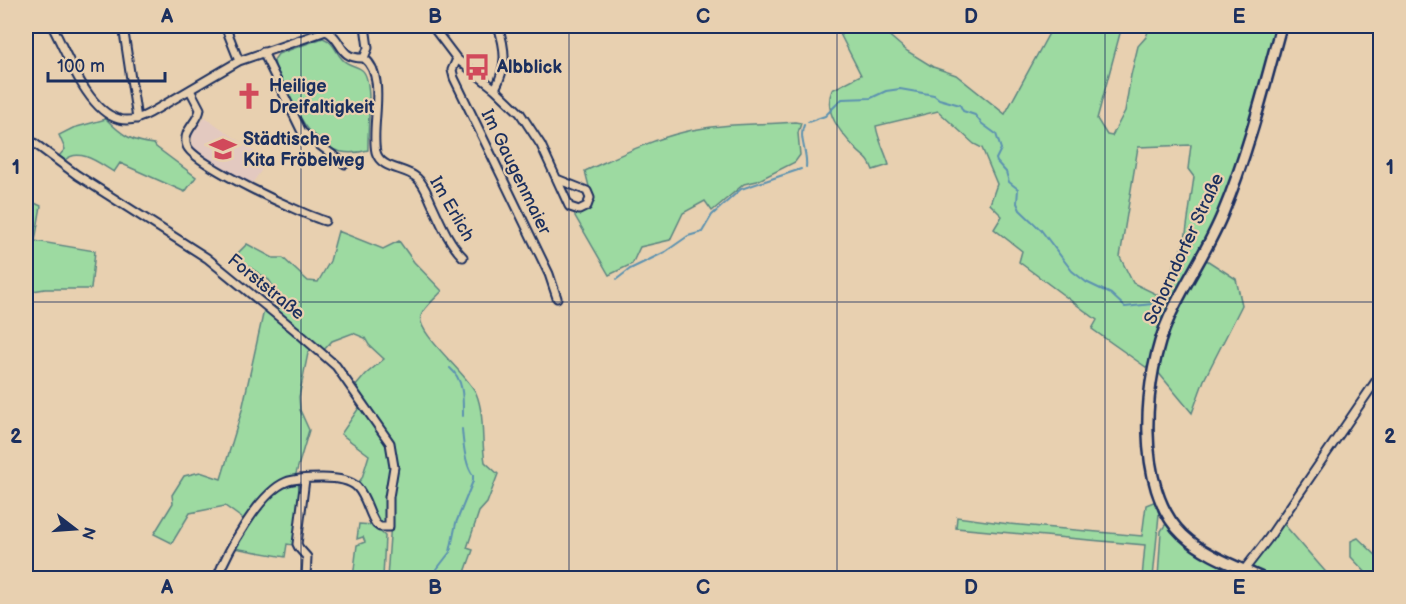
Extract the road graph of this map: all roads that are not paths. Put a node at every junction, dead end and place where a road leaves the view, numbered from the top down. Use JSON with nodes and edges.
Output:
{"nodes":[{"id":1,"x":52,"y":26,"type":"edge"},
{"id":2,"x":123,"y":26,"type":"edge"},
{"id":3,"x":225,"y":26,"type":"edge"},
{"id":4,"x":365,"y":26,"type":"edge"},
{"id":5,"x":432,"y":26,"type":"edge"},
{"id":6,"x":498,"y":26,"type":"edge"},
{"id":7,"x":1281,"y":26,"type":"edge"},
{"id":8,"x":326,"y":28,"type":"edge"},
{"id":9,"x":263,"y":52,"type":"junction"},
{"id":10,"x":364,"y":58,"type":"junction"},
{"id":11,"x":457,"y":59,"type":"junction"},
{"id":12,"x":240,"y":61,"type":"junction"},
{"id":13,"x":495,"y":89,"type":"junction"},
{"id":14,"x":190,"y":90,"type":"junction"},
{"id":15,"x":137,"y":118,"type":"junction"},
{"id":16,"x":26,"y":137,"type":"edge"},
{"id":17,"x":345,"y":164,"type":"dead end"},
{"id":18,"x":557,"y":179,"type":"junction"},
{"id":19,"x":325,"y":221,"type":"dead end"},
{"id":20,"x":463,"y":257,"type":"dead end"},
{"id":21,"x":557,"y":298,"type":"dead end"},
{"id":22,"x":1380,"y":375,"type":"edge"},
{"id":23,"x":305,"y":479,"type":"junction"},
{"id":24,"x":1244,"y":570,"type":"junction"},
{"id":25,"x":217,"y":579,"type":"edge"},
{"id":26,"x":306,"y":579,"type":"edge"},
{"id":27,"x":1262,"y":579,"type":"edge"}],
"edges":[{"from":1,"to":15,"type":"street"},
{"from":2,"to":15,"type":"street"},
{"from":3,"to":12,"type":"street"},
{"from":4,"to":10,"type":"street"},
{"from":5,"to":11,"type":"street"},
{"from":6,"to":13,"type":"street"},
{"from":7,"to":24,"type":"main road","name":"Schorndorfer Straße"},
{"from":8,"to":9,"type":"street"},
{"from":8,"to":10,"type":"street"},
{"from":9,"to":12,"type":"street"},
{"from":9,"to":17,"type":"street"},
{"from":10,"to":20,"type":"street","name":"Im Erlich"},
{"from":11,"to":13,"type":"street"},
{"from":11,"to":21,"type":"street","name":"Im Gaugenmaier"},
{"from":12,"to":14,"type":"street"},
{"from":13,"to":18,"type":"street"},
{"from":14,"to":15,"type":"street"},
{"from":14,"to":19,"type":"street"},
{"from":16,"to":23,"type":"street","name":"Forststraße"},
{"from":18,"to":18,"type":"street"},
{"from":22,"to":24,"type":"street"},
{"from":23,"to":25,"type":"street"},
{"from":23,"to":26,"type":"street"},
{"from":24,"to":27,"type":"main road","name":"Schorndorfer Straße"}]}
